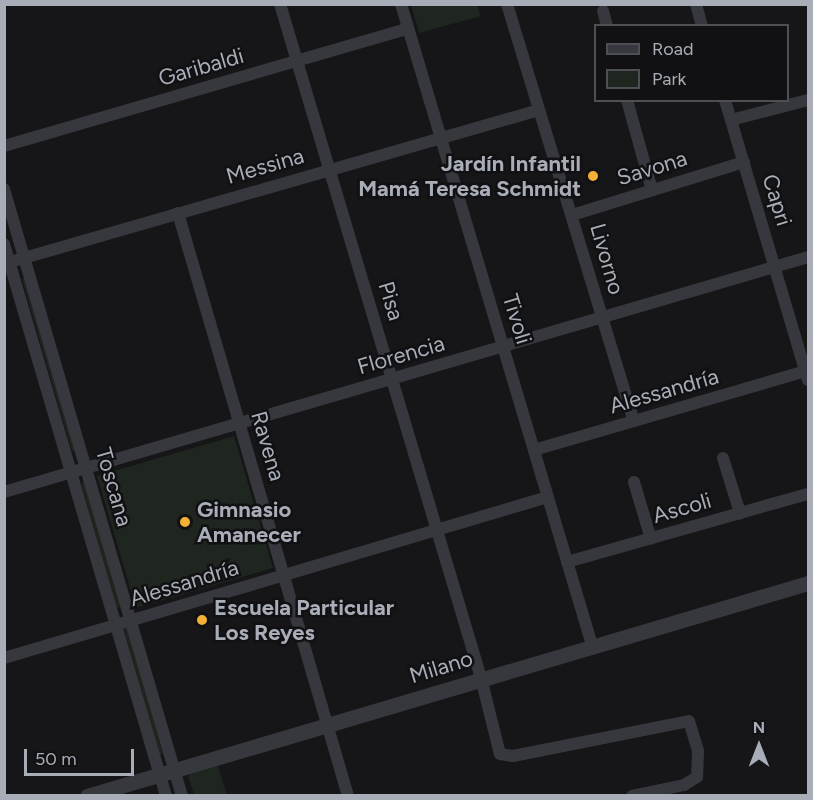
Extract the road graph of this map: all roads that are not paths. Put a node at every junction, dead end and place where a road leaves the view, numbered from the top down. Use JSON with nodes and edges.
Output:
{"nodes":[{"id":1,"x":280,"y":4,"type":"edge"},
{"id":2,"x":401,"y":4,"type":"edge"},
{"id":3,"x":507,"y":4,"type":"edge"},
{"id":4,"x":696,"y":4,"type":"edge"},
{"id":5,"x":603,"y":11,"type":"dead end"},
{"id":6,"x":606,"y":24,"type":"edge"},
{"id":7,"x":701,"y":24,"type":"edge"},
{"id":8,"x":408,"y":29,"type":"junction"},
{"id":9,"x":297,"y":61,"type":"junction"},
{"id":10,"x":808,"y":100,"type":"edge"},
{"id":11,"x":628,"y":102,"type":"edge"},
{"id":12,"x":726,"y":102,"type":"edge"},
{"id":13,"x":538,"y":110,"type":"junction"},
{"id":14,"x":731,"y":120,"type":"junction"},
{"id":15,"x":440,"y":136,"type":"junction"},
{"id":16,"x":4,"y":146,"type":"edge"},
{"id":17,"x":744,"y":162,"type":"junction"},
{"id":18,"x":329,"y":169,"type":"junction"},
{"id":19,"x":4,"y":189,"type":"edge"},
{"id":20,"x":652,"y":190,"type":"junction"},
{"id":21,"x":178,"y":213,"type":"junction"},
{"id":22,"x":572,"y":215,"type":"junction"},
{"id":23,"x":4,"y":244,"type":"edge"},
{"id":24,"x":808,"y":257,"type":"edge"},
{"id":25,"x":25,"y":258,"type":"junction"},
{"id":26,"x":7,"y":263,"type":"edge"},
{"id":27,"x":776,"y":266,"type":"junction"},
{"id":28,"x":602,"y":317,"type":"junction"},
{"id":29,"x":503,"y":346,"type":"junction"},
{"id":30,"x":807,"y":376,"type":"edge"},
{"id":31,"x":392,"y":379,"type":"junction"},
{"id":32,"x":634,"y":421,"type":"junction"},
{"id":33,"x":240,"y":423,"type":"junction"},
{"id":34,"x":534,"y":450,"type":"junction"},
{"id":35,"x":723,"y":458,"type":"dead end"},
{"id":36,"x":86,"y":468,"type":"junction"},
{"id":37,"x":72,"y":473,"type":"junction"},
{"id":38,"x":634,"y":482,"type":"dead end"},
{"id":39,"x":4,"y":492,"type":"edge"},
{"id":40,"x":808,"y":494,"type":"edge"},
{"id":41,"x":548,"y":497,"type":"junction"},
{"id":42,"x":740,"y":513,"type":"junction"},
{"id":43,"x":437,"y":530,"type":"junction"},
{"id":44,"x":651,"y":539,"type":"junction"},
{"id":45,"x":567,"y":562,"type":"junction"},
{"id":46,"x":284,"y":575,"type":"junction"},
{"id":47,"x":808,"y":584,"type":"edge"},
{"id":48,"x":131,"y":620,"type":"junction"},
{"id":49,"x":116,"y":625,"type":"junction"},
{"id":50,"x":592,"y":645,"type":"junction"},
{"id":51,"x":4,"y":658,"type":"edge"},
{"id":52,"x":481,"y":678,"type":"junction"},
{"id":53,"x":327,"y":726,"type":"junction"},
{"id":54,"x":168,"y":773,"type":"junction"},
{"id":55,"x":87,"y":795,"type":"edge"},
{"id":56,"x":166,"y":795,"type":"edge"},
{"id":57,"x":182,"y":795,"type":"edge"},
{"id":58,"x":348,"y":795,"type":"edge"},
{"id":59,"x":632,"y":795,"type":"edge"}],
"edges":[{"from":1,"to":9,"type":"street","name":"Pisa"},
{"from":2,"to":8,"type":"street","name":"Tivoli"},
{"from":3,"to":13,"type":"street","name":"Livorno"},
{"from":4,"to":7,"type":"street"},
{"from":5,"to":6,"type":"street"},
{"from":8,"to":9,"type":"street","name":"Garibaldi"},
{"from":8,"to":15,"type":"street","name":"Tivoli"},
{"from":9,"to":16,"type":"street","name":"Garibaldi"},
{"from":9,"to":18,"type":"street","name":"Pisa"},
{"from":10,"to":14,"type":"street"},
{"from":11,"to":20,"type":"street"},
{"from":12,"to":14,"type":"street","name":"Capri"},
{"from":13,"to":15,"type":"street","name":"Messina"},
{"from":13,"to":22,"type":"street","name":"Livorno"},
{"from":14,"to":17,"type":"street","name":"Capri"},
{"from":15,"to":18,"type":"street","name":"Messina"},
{"from":15,"to":29,"type":"street","name":"Tivoli"},
{"from":17,"to":20,"type":"street","name":"Savona"},
{"from":17,"to":27,"type":"street","name":"Capri"},
{"from":18,"to":21,"type":"street","name":"Messina"},
{"from":18,"to":31,"type":"street","name":"Pisa"},
{"from":19,"to":25,"type":"street","name":"Toscana"},
{"from":20,"to":22,"type":"street","name":"Savona"},
{"from":21,"to":25,"type":"street","name":"Messina"},
{"from":21,"to":33,"type":"street","name":"Ravena"},
{"from":22,"to":28,"type":"street","name":"Livorno"},
{"from":23,"to":26,"type":"street","name":"Toscana"},
{"from":24,"to":27,"type":"street","name":"Florencia"},
{"from":25,"to":26,"type":"street","name":"Messina"},
{"from":25,"to":36,"type":"street","name":"Toscana"},
{"from":26,"to":37,"type":"street","name":"Toscana"},
{"from":27,"to":28,"type":"street","name":"Florencia"},
{"from":27,"to":30,"type":"street","name":"Capri"},
{"from":28,"to":29,"type":"street","name":"Florencia"},
{"from":28,"to":32,"type":"street","name":"Livorno"},
{"from":29,"to":31,"type":"street","name":"Florencia"},
{"from":29,"to":34,"type":"street","name":"Tivoli"},
{"from":30,"to":32,"type":"street","name":"Alessandría"},
{"from":31,"to":33,"type":"street","name":"Florencia"},
{"from":31,"to":43,"type":"street","name":"Pisa"},
{"from":32,"to":34,"type":"street","name":"Alessandría"},
{"from":33,"to":36,"type":"street","name":"Florencia"},
{"from":33,"to":46,"type":"street","name":"Ravena"},
{"from":34,"to":41,"type":"street","name":"Tivoli"},
{"from":35,"to":42,"type":"street"},
{"from":36,"to":37,"type":"street","name":"Florencia"},
{"from":36,"to":48,"type":"street","name":"Toscana"},
{"from":37,"to":39,"type":"street","name":"Florencia"},
{"from":37,"to":49,"type":"street","name":"Toscana"},
{"from":38,"to":44,"type":"street"},
{"from":40,"to":42,"type":"street","name":"Ascoli"},
{"from":41,"to":43,"type":"street","name":"Alessandría"},
{"from":41,"to":45,"type":"street","name":"Tivoli"},
{"from":42,"to":44,"type":"street","name":"Ascoli"},
{"from":43,"to":46,"type":"street","name":"Alessandría"},
{"from":43,"to":52,"type":"street","name":"Pisa"},
{"from":44,"to":45,"type":"street","name":"Ascoli"},
{"from":45,"to":50,"type":"street","name":"Tivoli"},
{"from":46,"to":48,"type":"street","name":"Alessandría"},
{"from":46,"to":53,"type":"street","name":"Ravena"},
{"from":47,"to":50,"type":"street","name":"Milano"},
{"from":48,"to":49,"type":"street","name":"Alessandría"},
{"from":48,"to":54,"type":"street","name":"Toscana"},
{"from":49,"to":51,"type":"street","name":"Alessandría"},
{"from":49,"to":54,"type":"street","name":"Toscana"},
{"from":50,"to":52,"type":"street","name":"Milano"},
{"from":52,"to":53,"type":"street","name":"Milano"},
{"from":52,"to":59,"type":"street","name":"Pisa"},
{"from":53,"to":54,"type":"street","name":"Milano"},
{"from":53,"to":58,"type":"street","name":"Ravena"},
{"from":54,"to":55,"type":"street","name":"Milano"},
{"from":54,"to":56,"type":"street","name":"Toscana"},
{"from":54,"to":57,"type":"street","name":"Toscana"}]}
